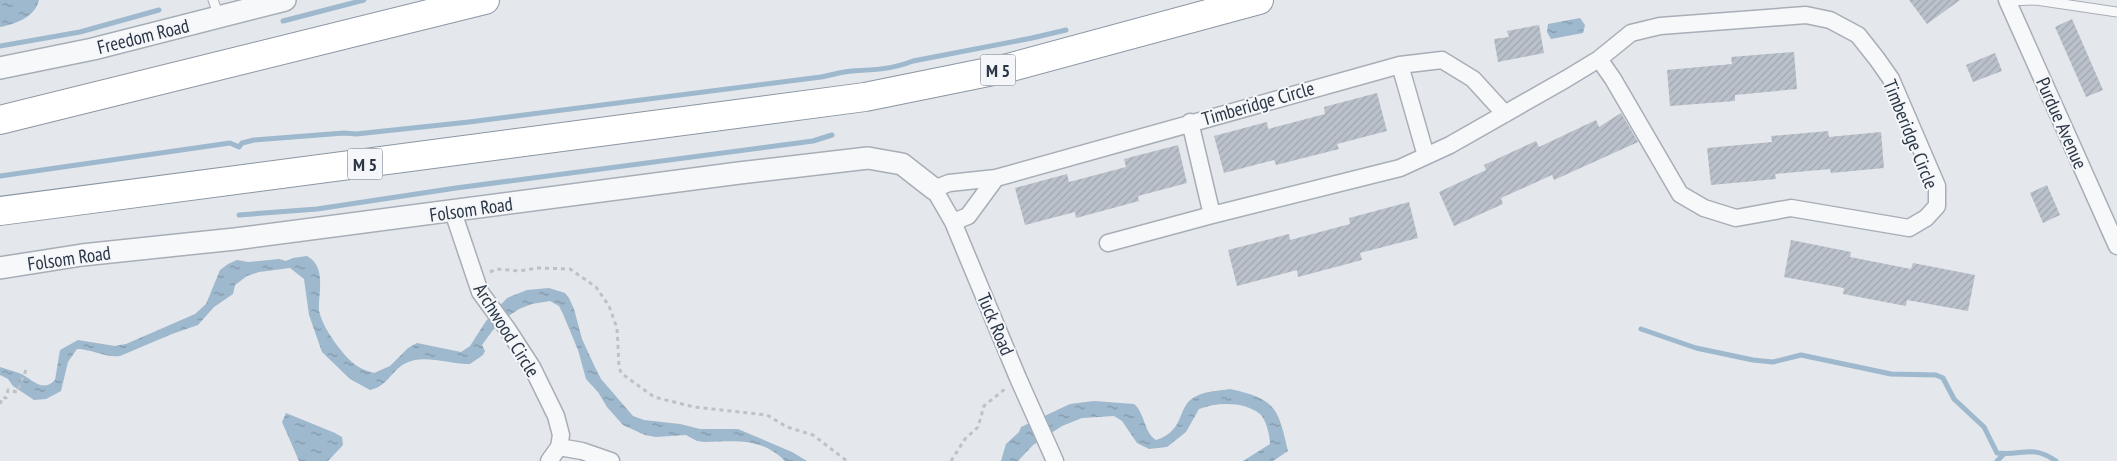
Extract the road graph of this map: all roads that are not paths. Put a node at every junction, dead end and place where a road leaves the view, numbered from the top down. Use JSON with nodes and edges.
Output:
{"nodes":[{"id":1,"x":285,"y":0,"type":"edge"},
{"id":2,"x":485,"y":0,"type":"edge"},
{"id":3,"x":1260,"y":0,"type":"edge"},
{"id":4,"x":2008,"y":1,"type":"edge"},
{"id":5,"x":216,"y":8,"type":"edge"},
{"id":6,"x":2117,"y":12,"type":"edge"},
{"id":7,"x":1599,"y":59,"type":"junction"},
{"id":8,"x":1400,"y":65,"type":"junction"},
{"id":9,"x":0,"y":68,"type":"edge"},
{"id":10,"x":1505,"y":114,"type":"junction"},
{"id":11,"x":0,"y":120,"type":"edge"},
{"id":12,"x":1190,"y":122,"type":"junction"},
{"id":13,"x":1426,"y":156,"type":"junction"},
{"id":14,"x":996,"y":178,"type":"junction"},
{"id":15,"x":934,"y":189,"type":"junction"},
{"id":16,"x":0,"y":211,"type":"edge"},
{"id":17,"x":454,"y":212,"type":"junction"},
{"id":18,"x":1212,"y":215,"type":"junction"},
{"id":19,"x":953,"y":222,"type":"junction"},
{"id":20,"x":1108,"y":243,"type":"dead end"},
{"id":21,"x":2117,"y":246,"type":"edge"},
{"id":22,"x":0,"y":268,"type":"edge"},
{"id":23,"x":558,"y":447,"type":"junction"},
{"id":24,"x":549,"y":461,"type":"edge"},
{"id":25,"x":611,"y":461,"type":"edge"},
{"id":26,"x":1055,"y":461,"type":"edge"}],
"edges":[{"from":1,"to":5,"type":"street","name":"Freedom Road"},
{"from":2,"to":11,"type":"highway"},
{"from":3,"to":16,"type":"highway","number":"M 5"},
{"from":4,"to":6,"type":"lane"},
{"from":4,"to":21,"type":"street","name":"Purdue Avenue"},
{"from":5,"to":9,"type":"street","name":"Freedom Road"},
{"from":7,"to":7,"type":"street","name":"Timberidge Circle"},
{"from":7,"to":10,"type":"street","name":"Timberidge Circle"},
{"from":8,"to":10,"type":"street","name":"Timberidge Circle"},
{"from":8,"to":12,"type":"street","name":"Timberidge Circle"},
{"from":8,"to":13,"type":"street"},
{"from":10,"to":13,"type":"street","name":"Timberidge Circle"},
{"from":12,"to":14,"type":"street","name":"Timberidge Circle"},
{"from":12,"to":18,"type":"street"},
{"from":13,"to":18,"type":"street","name":"Timberidge Circle"},
{"from":14,"to":15,"type":"street","name":"Timberidge Circle"},
{"from":14,"to":19,"type":"street"},
{"from":15,"to":17,"type":"street","name":"Folsom Road"},
{"from":15,"to":19,"type":"street","name":"Tuck Road"},
{"from":17,"to":22,"type":"street","name":"Folsom Road"},
{"from":17,"to":23,"type":"street","name":"Archwood Circle"},
{"from":18,"to":20,"type":"street","name":"Timberidge Circle"},
{"from":19,"to":26,"type":"street","name":"Tuck Road"},
{"from":23,"to":24,"type":"street"},
{"from":23,"to":25,"type":"street"}]}
